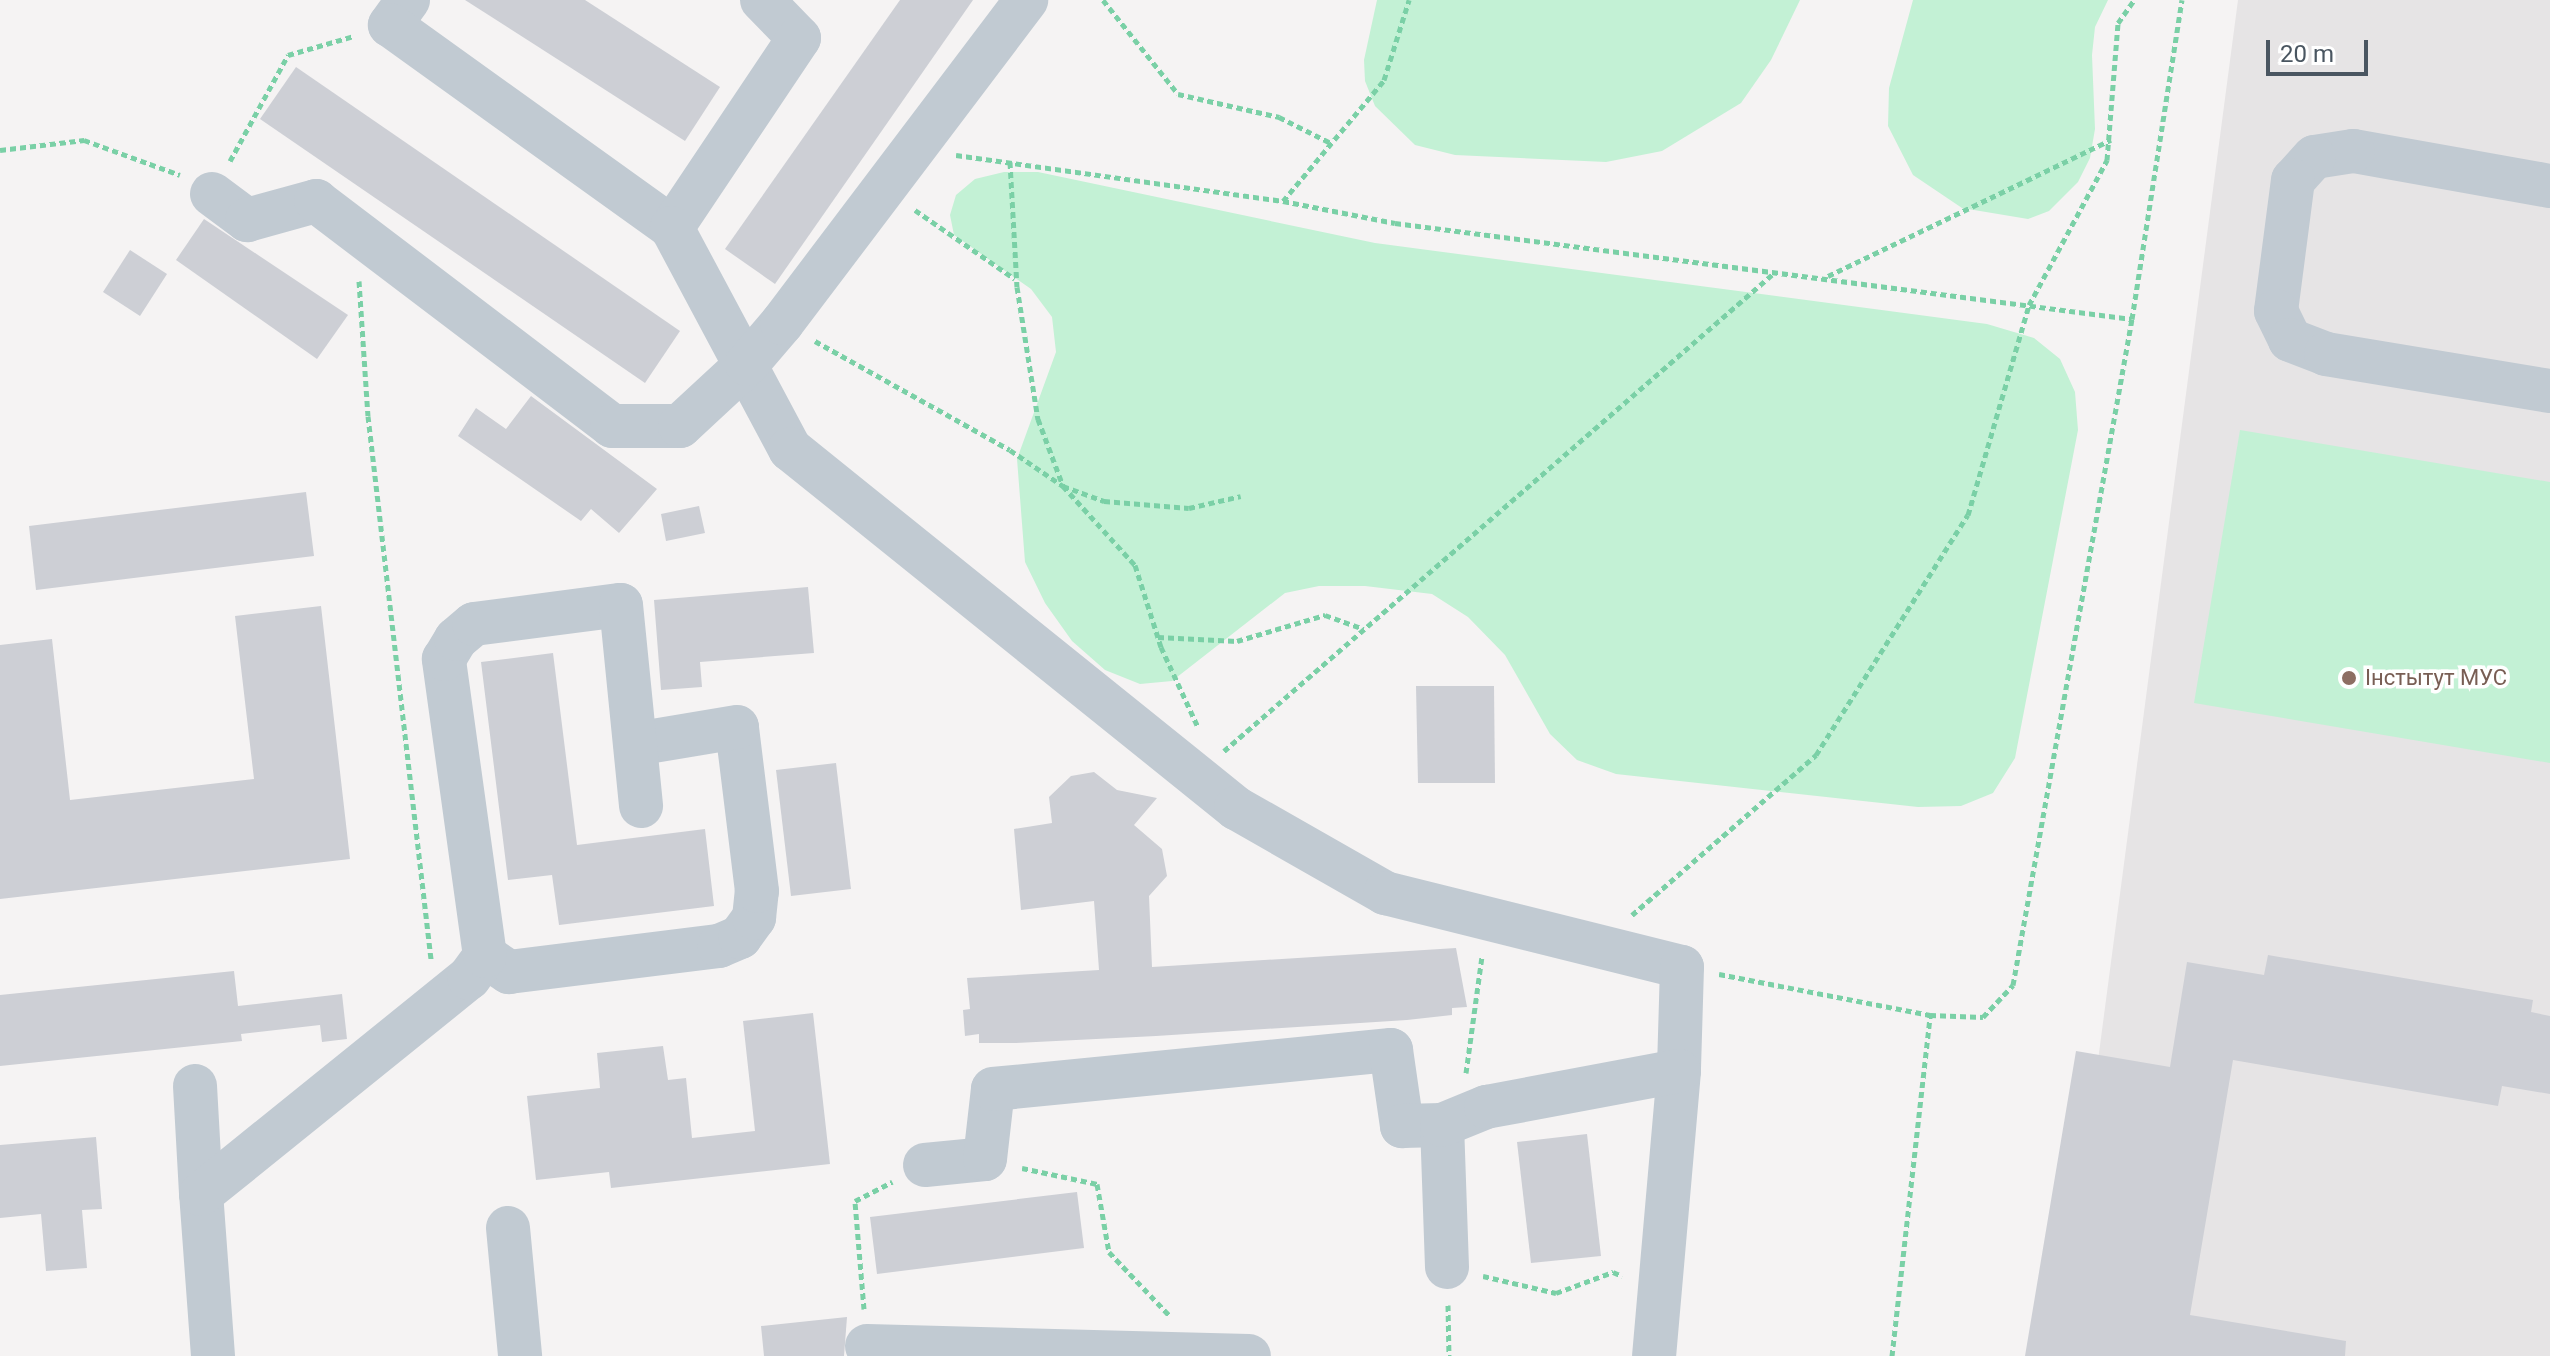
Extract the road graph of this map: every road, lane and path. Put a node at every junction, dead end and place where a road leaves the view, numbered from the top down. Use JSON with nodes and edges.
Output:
{"nodes":[{"id":1,"x":762,"y":0,"type":"edge"},
{"id":2,"x":1026,"y":0,"type":"edge"},
{"id":3,"x":1103,"y":0,"type":"edge"},
{"id":4,"x":1409,"y":0,"type":"edge"},
{"id":5,"x":2134,"y":0,"type":"edge"},
{"id":6,"x":2182,"y":0,"type":"edge"},
{"id":7,"x":399,"y":13,"type":"edge"},
{"id":8,"x":2112,"y":140,"type":"junction"},
{"id":9,"x":1331,"y":143,"type":"junction"},
{"id":10,"x":0,"y":150,"type":"edge"},
{"id":11,"x":909,"y":150,"type":"junction"},
{"id":12,"x":1010,"y":162,"type":"junction"},
{"id":13,"x":2550,"y":186,"type":"edge"},
{"id":14,"x":883,"y":189,"type":"junction"},
{"id":15,"x":212,"y":194,"type":"junction"},
{"id":16,"x":1283,"y":201,"type":"junction"},
{"id":17,"x":672,"y":228,"type":"junction"},
{"id":18,"x":356,"y":231,"type":"junction"},
{"id":19,"x":1776,"y":271,"type":"junction"},
{"id":20,"x":1827,"y":276,"type":"junction"},
{"id":21,"x":1016,"y":280,"type":"junction"},
{"id":22,"x":2029,"y":305,"type":"junction"},
{"id":23,"x":2132,"y":319,"type":"junction"},
{"id":24,"x":782,"y":323,"type":"junction"},
{"id":25,"x":747,"y":364,"type":"junction"},
{"id":26,"x":2550,"y":391,"type":"edge"},
{"id":27,"x":1063,"y":486,"type":"junction"},
{"id":28,"x":1241,"y":496,"type":"dead end"},
{"id":29,"x":1364,"y":629,"type":"junction"},
{"id":30,"x":1158,"y":637,"type":"junction"},
{"id":31,"x":1201,"y":732,"type":"dead end"},
{"id":32,"x":635,"y":744,"type":"junction"},
{"id":33,"x":1193,"y":778,"type":"junction"},
{"id":34,"x":641,"y":806,"type":"dead end"},
{"id":35,"x":1486,"y":922,"type":"junction"},
{"id":36,"x":1595,"y":947,"type":"junction"},
{"id":37,"x":485,"y":956,"type":"junction"},
{"id":38,"x":1682,"y":967,"type":"junction"},
{"id":39,"x":436,"y":1004,"type":"junction"},
{"id":40,"x":1930,"y":1015,"type":"junction"},
{"id":41,"x":1679,"y":1071,"type":"junction"},
{"id":42,"x":195,"y":1086,"type":"dead end"},
{"id":43,"x":1451,"y":1121,"type":"junction"},
{"id":44,"x":985,"y":1159,"type":"junction"},
{"id":45,"x":925,"y":1165,"type":"joint"},
{"id":46,"x":201,"y":1194,"type":"junction"},
{"id":47,"x":508,"y":1228,"type":"dead end"},
{"id":48,"x":1447,"y":1267,"type":"junction"},
{"id":49,"x":1660,"y":1289,"type":"junction"},
{"id":50,"x":867,"y":1346,"type":"joint"},
{"id":51,"x":1206,"y":1355,"type":"edge"},
{"id":52,"x":213,"y":1356,"type":"edge"},
{"id":53,"x":520,"y":1356,"type":"edge"},
{"id":54,"x":1249,"y":1356,"type":"edge"},
{"id":55,"x":1449,"y":1356,"type":"edge"},
{"id":56,"x":1654,"y":1356,"type":"edge"},
{"id":57,"x":1892,"y":1356,"type":"edge"}],
"edges":[{"from":1,"to":17,"type":"street"},
{"from":2,"to":11,"type":"street"},
{"from":3,"to":9,"type":"path"},
{"from":4,"to":9,"type":"path"},
{"from":5,"to":8,"type":"path"},
{"from":6,"to":23,"type":"path"},
{"from":7,"to":15,"type":"path"},
{"from":7,"to":17,"type":"street"},
{"from":8,"to":20,"type":"path"},
{"from":8,"to":22,"type":"path"},
{"from":9,"to":16,"type":"path"},
{"from":10,"to":15,"type":"path"},
{"from":11,"to":12,"type":"path"},
{"from":11,"to":14,"type":"street"},
{"from":12,"to":16,"type":"path"},
{"from":12,"to":21,"type":"path"},
{"from":13,"to":26,"type":"street"},
{"from":14,"to":21,"type":"path"},
{"from":14,"to":24,"type":"street"},
{"from":15,"to":18,"type":"street"},
{"from":16,"to":19,"type":"path"},
{"from":17,"to":25,"type":"street"},
{"from":18,"to":25,"type":"street"},
{"from":18,"to":39,"type":"path"},
{"from":19,"to":20,"type":"path"},
{"from":19,"to":29,"type":"path"},
{"from":20,"to":22,"type":"path"},
{"from":21,"to":27,"type":"path"},
{"from":22,"to":23,"type":"path"},
{"from":22,"to":36,"type":"path"},
{"from":23,"to":40,"type":"path"},
{"from":24,"to":25,"type":"street"},
{"from":24,"to":27,"type":"path"},
{"from":25,"to":33,"type":"street"},
{"from":27,"to":28,"type":"path"},
{"from":27,"to":30,"type":"path"},
{"from":29,"to":30,"type":"path"},
{"from":29,"to":33,"type":"path"},
{"from":30,"to":31,"type":"path"},
{"from":32,"to":34,"type":"street"},
{"from":32,"to":37,"type":"street"},
{"from":32,"to":37,"type":"street"},
{"from":33,"to":35,"type":"street"},
{"from":35,"to":36,"type":"street"},
{"from":35,"to":43,"type":"path"},
{"from":36,"to":38,"type":"street"},
{"from":37,"to":39,"type":"street"},
{"from":38,"to":40,"type":"path"},
{"from":38,"to":41,"type":"street"},
{"from":39,"to":46,"type":"street"},
{"from":40,"to":57,"type":"path"},
{"from":41,"to":43,"type":"street"},
{"from":41,"to":49,"type":"street"},
{"from":42,"to":46,"type":"street"},
{"from":43,"to":44,"type":"street"},
{"from":43,"to":48,"type":"street"},
{"from":44,"to":45,"type":"street"},
{"from":44,"to":51,"type":"path"},
{"from":45,"to":50,"type":"path"},
{"from":46,"to":52,"type":"street"},
{"from":47,"to":53,"type":"street"},
{"from":48,"to":49,"type":"path"},
{"from":48,"to":55,"type":"path"},
{"from":49,"to":56,"type":"street"},
{"from":50,"to":51,"type":"street"},
{"from":51,"to":54,"type":"street"}]}
